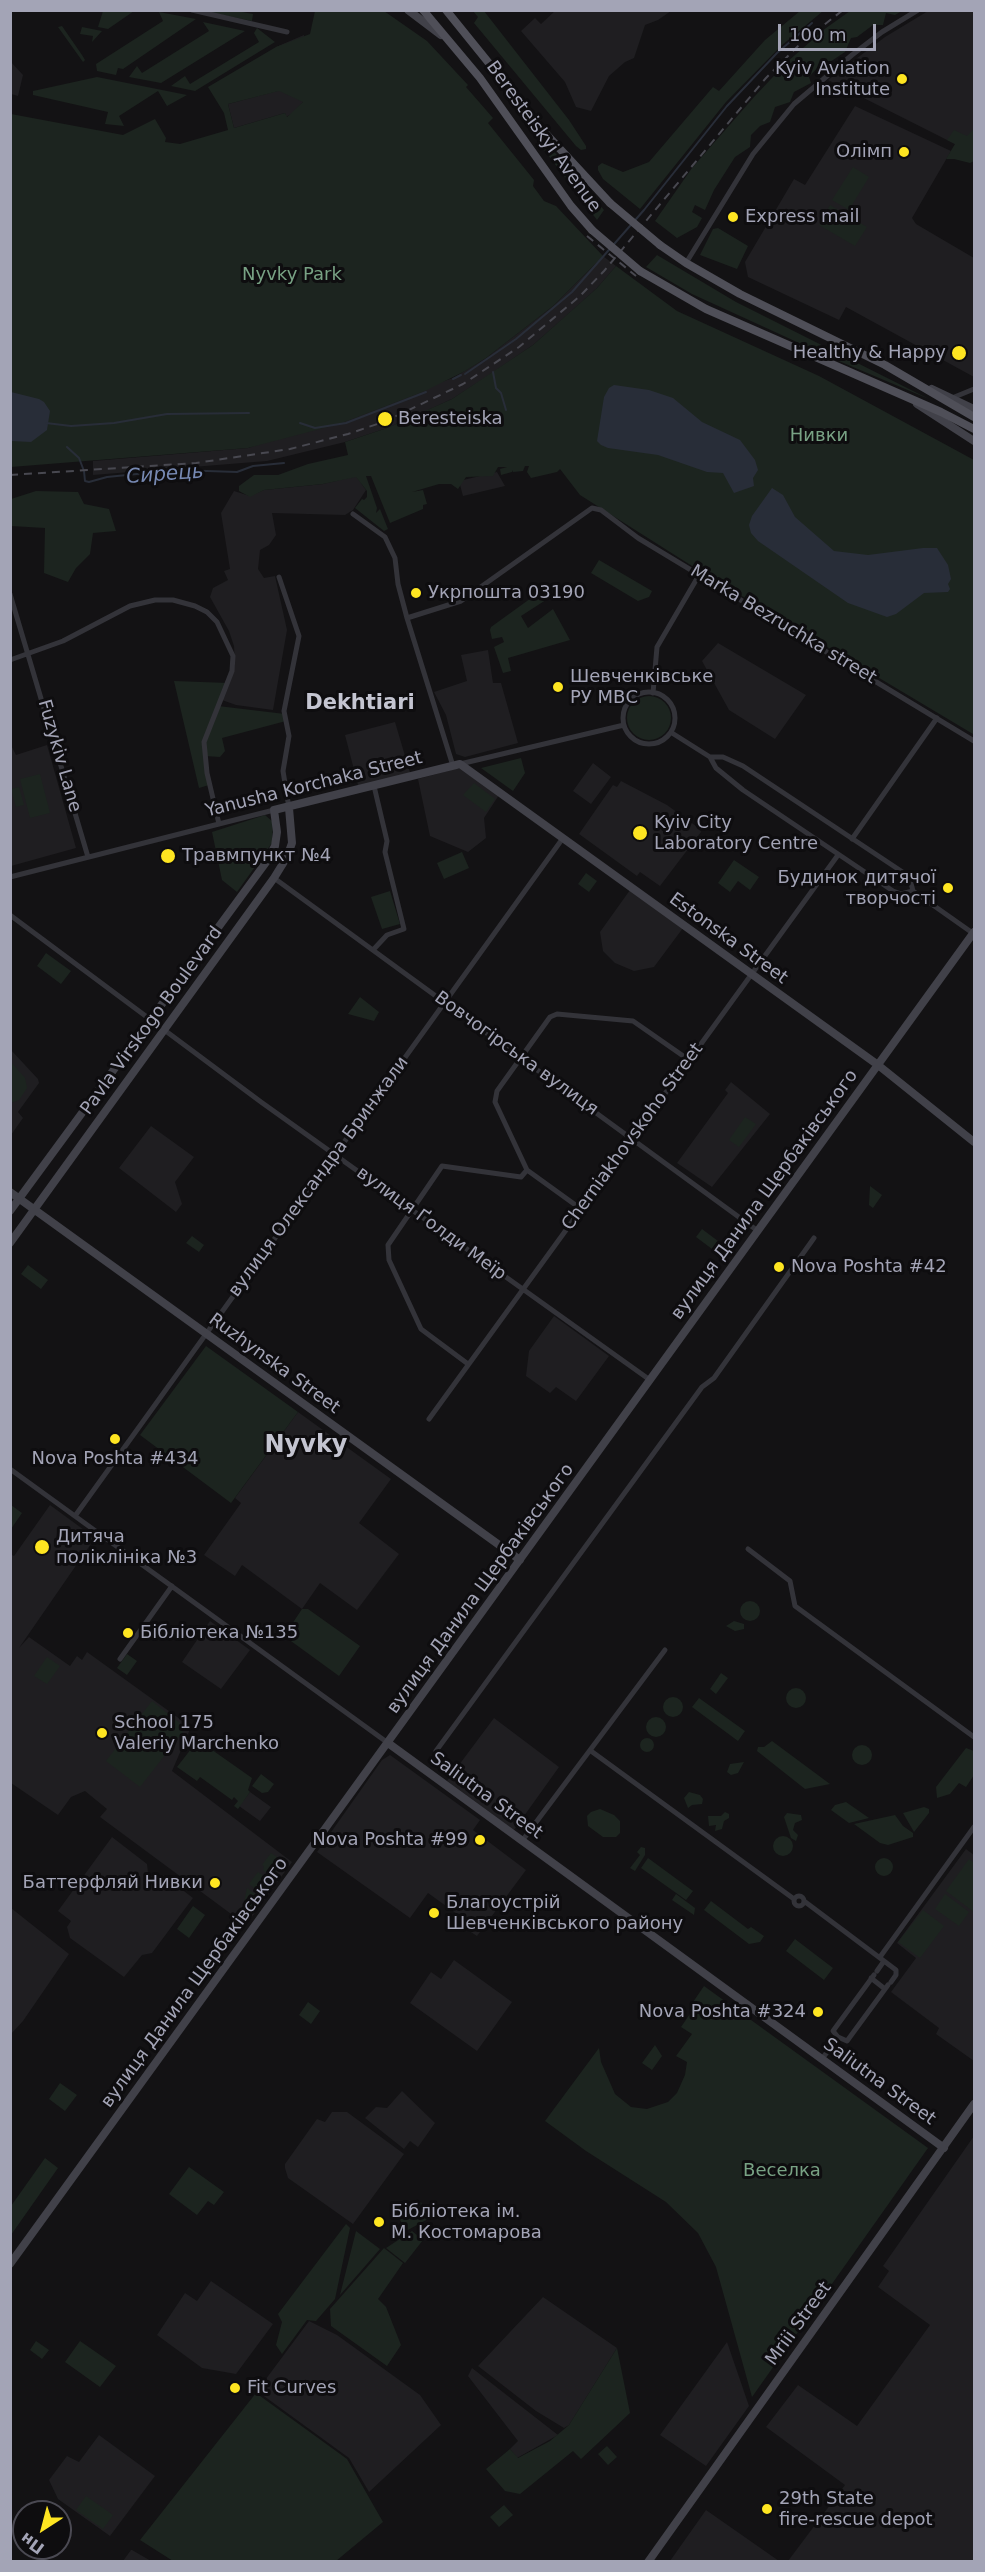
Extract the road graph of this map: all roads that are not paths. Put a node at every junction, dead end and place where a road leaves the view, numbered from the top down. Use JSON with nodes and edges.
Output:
{"nodes":[{"id":1,"x":192,"y":10,"type":"edge"},
{"id":2,"x":408,"y":10,"type":"edge"},
{"id":3,"x":423,"y":10,"type":"edge"},
{"id":4,"x":446,"y":10,"type":"edge"},
{"id":5,"x":918,"y":10,"type":"edge"},
{"id":6,"x":287,"y":32,"type":"dead end"},
{"id":7,"x":450,"y":42,"type":"junction"},
{"id":8,"x":686,"y":263,"type":"junction"},
{"id":9,"x":922,"y":385,"type":"junction"},
{"id":10,"x":975,"y":389,"type":"edge"},
{"id":11,"x":906,"y":397,"type":"junction"},
{"id":12,"x":952,"y":398,"type":"junction"},
{"id":13,"x":975,"y":409,"type":"edge"},
{"id":14,"x":975,"y":417,"type":"edge"},
{"id":15,"x":975,"y":429,"type":"edge"},
{"id":16,"x":975,"y":441,"type":"edge"},
{"id":17,"x":353,"y":514,"type":"dead end"},
{"id":18,"x":699,"y":575,"type":"junction"},
{"id":19,"x":279,"y":577,"type":"dead end"},
{"id":20,"x":10,"y":594,"type":"edge"},
{"id":21,"x":407,"y":618,"type":"junction"},
{"id":22,"x":29,"y":654,"type":"junction"},
{"id":23,"x":10,"y":660,"type":"edge"},
{"id":24,"x":653,"y":693,"type":"junction"},
{"id":25,"x":938,"y":718,"type":"junction"},
{"id":26,"x":624,"y":725,"type":"junction"},
{"id":27,"x":672,"y":733,"type":"junction"},
{"id":28,"x":975,"y":741,"type":"edge"},
{"id":29,"x":710,"y":758,"type":"junction"},
{"id":30,"x":457,"y":765,"type":"junction"},
{"id":31,"x":374,"y":786,"type":"junction"},
{"id":32,"x":290,"y":808,"type":"junction"},
{"id":33,"x":274,"y":810,"type":"junction"},
{"id":34,"x":219,"y":824,"type":"junction"},
{"id":35,"x":563,"y":838,"type":"junction"},
{"id":36,"x":852,"y":839,"type":"junction"},
{"id":37,"x":838,"y":855,"type":"junction"},
{"id":38,"x":88,"y":857,"type":"junction"},
{"id":39,"x":10,"y":877,"type":"edge"},
{"id":40,"x":274,"y":878,"type":"junction"},
{"id":41,"x":913,"y":891,"type":"junction"},
{"id":42,"x":10,"y":915,"type":"edge"},
{"id":43,"x":974,"y":933,"type":"edge"},
{"id":44,"x":373,"y":950,"type":"junction"},
{"id":45,"x":752,"y":974,"type":"junction"},
{"id":46,"x":444,"y":1002,"type":"junction"},
{"id":47,"x":150,"y":1020,"type":"junction"},
{"id":48,"x":164,"y":1030,"type":"junction"},
{"id":49,"x":521,"y":1058,"type":"junction"},
{"id":50,"x":689,"y":1060,"type":"junction"},
{"id":51,"x":878,"y":1065,"type":"junction"},
{"id":52,"x":633,"y":1139,"type":"junction"},
{"id":53,"x":975,"y":1142,"type":"edge"},
{"id":54,"x":335,"y":1155,"type":"junction"},
{"id":55,"x":526,"y":1170,"type":"junction"},
{"id":56,"x":10,"y":1192,"type":"edge"},
{"id":57,"x":20,"y":1199,"type":"junction"},
{"id":58,"x":34,"y":1209,"type":"junction"},
{"id":59,"x":581,"y":1209,"type":"junction"},
{"id":60,"x":412,"y":1210,"type":"junction"},
{"id":61,"x":10,"y":1211,"type":"edge"},
{"id":62,"x":758,"y":1231,"type":"junction"},
{"id":63,"x":814,"y":1238,"type":"dead end"},
{"id":64,"x":10,"y":1243,"type":"edge"},
{"id":65,"x":522,"y":1290,"type":"junction"},
{"id":66,"x":206,"y":1334,"type":"junction"},
{"id":67,"x":468,"y":1364,"type":"junction"},
{"id":68,"x":650,"y":1380,"type":"junction"},
{"id":69,"x":429,"y":1419,"type":"dead end"},
{"id":70,"x":10,"y":1469,"type":"edge"},
{"id":71,"x":75,"y":1516,"type":"junction"},
{"id":72,"x":748,"y":1549,"type":"dead end"},
{"id":73,"x":520,"y":1560,"type":"junction"},
{"id":74,"x":172,"y":1586,"type":"junction"},
{"id":75,"x":665,"y":1650,"type":"dead end"},
{"id":76,"x":120,"y":1659,"type":"dead end"},
{"id":77,"x":975,"y":1737,"type":"edge"},
{"id":78,"x":388,"y":1743,"type":"junction"},
{"id":79,"x":436,"y":1751,"type":"dead end"},
{"id":80,"x":591,"y":1751,"type":"junction"},
{"id":81,"x":975,"y":1827,"type":"edge"},
{"id":82,"x":522,"y":1841,"type":"junction"},
{"id":83,"x":882,"y":1959,"type":"junction"},
{"id":84,"x":874,"y":1975,"type":"junction"},
{"id":85,"x":888,"y":1985,"type":"junction"},
{"id":86,"x":838,"y":2037,"type":"junction"},
{"id":87,"x":822,"y":2060,"type":"junction"},
{"id":88,"x":975,"y":2104,"type":"edge"},
{"id":89,"x":944,"y":2148,"type":"junction"},
{"id":90,"x":10,"y":2264,"type":"edge"},
{"id":91,"x":648,"y":2562,"type":"edge"}],
"edges":[{"from":1,"to":6,"type":"street"},
{"from":2,"to":7,"type":"street"},
{"from":3,"to":7,"type":"main road","name":"Beresteiskyi Avenue"},
{"from":4,"to":8,"type":"main road","name":"Beresteiskyi Avenue","bridge":true},
{"from":5,"to":8,"type":"street"},
{"from":7,"to":11,"type":"main road","name":"Beresteiskyi Avenue","bridge":true},
{"from":8,"to":9,"type":"main road","name":"Beresteiskyi Avenue"},
{"from":9,"to":12,"type":"street","name":"Beresteiskyi Avenue"},
{"from":9,"to":14,"type":"main road","name":"Beresteiskyi Avenue"},
{"from":10,"to":12,"type":"street"},
{"from":11,"to":15,"type":"main road","name":"Beresteiskyi Avenue"},
{"from":11,"to":16,"type":"street","name":"Beresteiskyi Avenue"},
{"from":12,"to":13,"type":"street","name":"Beresteiskyi Avenue"},
{"from":17,"to":21,"type":"street"},
{"from":18,"to":21,"type":"street","name":"Marka Bezruchka street"},
{"from":18,"to":24,"type":"street"},
{"from":18,"to":25,"type":"street","name":"Marka Bezruchka street"},
{"from":19,"to":32,"type":"street"},
{"from":20,"to":22,"type":"street","name":"Fuzykiv Lane"},
{"from":21,"to":30,"type":"street"},
{"from":22,"to":23,"type":"street"},
{"from":22,"to":34,"type":"street"},
{"from":22,"to":38,"type":"street","name":"Fuzykiv Lane"},
{"from":24,"to":26,"type":"street"},
{"from":24,"to":27,"type":"street"},
{"from":25,"to":28,"type":"street","name":"Marka Bezruchka street"},
{"from":25,"to":36,"type":"street"},
{"from":26,"to":27,"type":"street"},
{"from":26,"to":30,"type":"street","name":"Yanusha Korchaka Street"},
{"from":27,"to":29,"type":"street"},
{"from":29,"to":36,"type":"street"},
{"from":29,"to":37,"type":"street"},
{"from":30,"to":31,"type":"street","name":"Yanusha Korchaka Street"},
{"from":30,"to":35,"type":"street","name":"Estonska Street"},
{"from":31,"to":32,"type":"street","name":"Yanusha Korchaka Street"},
{"from":31,"to":44,"type":"street"},
{"from":32,"to":33,"type":"street","name":"Yanusha Korchaka Street"},
{"from":32,"to":40,"type":"street","name":"Pavla Virskogo Boulevard"},
{"from":33,"to":34,"type":"street","name":"Yanusha Korchaka Street"},
{"from":33,"to":47,"type":"street","name":"Pavla Virskogo Boulevard"},
{"from":34,"to":38,"type":"street","name":"Yanusha Korchaka Street"},
{"from":35,"to":45,"type":"street","name":"Estonska Street"},
{"from":35,"to":46,"type":"street","name":"вулиця Олександра Бринжали"},
{"from":36,"to":41,"type":"street"},
{"from":37,"to":41,"type":"street"},
{"from":37,"to":45,"type":"street","name":"Cherniakhovskoho Street"},
{"from":38,"to":39,"type":"street","name":"Yanusha Korchaka Street"},
{"from":40,"to":44,"type":"street","name":"Вовчогірська вулиця"},
{"from":40,"to":48,"type":"street","name":"Pavla Virskogo Boulevard"},
{"from":41,"to":43,"type":"street"},
{"from":42,"to":47,"type":"street","name":"вулиця Ґолди Меїр"},
{"from":43,"to":51,"type":"street","name":"вулиця Данила Щербаківського"},
{"from":44,"to":46,"type":"street","name":"Вовчогірська вулиця"},
{"from":45,"to":50,"type":"street","name":"Cherniakhovskoho Street"},
{"from":45,"to":51,"type":"street","name":"Estonska Street"},
{"from":46,"to":49,"type":"street","name":"Вовчогірська вулиця"},
{"from":46,"to":54,"type":"street","name":"вулиця Олександра Бринжали"},
{"from":47,"to":48,"type":"street","name":"вулиця Ґолди Меїр"},
{"from":47,"to":57,"type":"street","name":"Pavla Virskogo Boulevard"},
{"from":48,"to":54,"type":"street","name":"вулиця Ґолди Меїр"},
{"from":48,"to":58,"type":"street","name":"Pavla Virskogo Boulevard"},
{"from":49,"to":50,"type":"street"},
{"from":49,"to":52,"type":"street","name":"Вовчогірська вулиця"},
{"from":49,"to":55,"type":"street"},
{"from":50,"to":52,"type":"street","name":"Cherniakhovskoho Street"},
{"from":51,"to":53,"type":"street","name":"Estonska Street"},
{"from":51,"to":62,"type":"street","name":"вулиця Данила Щербаківського"},
{"from":52,"to":59,"type":"street","name":"Cherniakhovskoho Street"},
{"from":52,"to":62,"type":"street","name":"Вовчогірська вулиця"},
{"from":54,"to":60,"type":"street","name":"вулиця Ґолди Меїр"},
{"from":54,"to":66,"type":"street","name":"вулиця Олександра Бринжали"},
{"from":55,"to":59,"type":"street"},
{"from":55,"to":60,"type":"street"},
{"from":56,"to":57,"type":"street","name":"Ruzhynska Street"},
{"from":57,"to":58,"type":"street","name":"Ruzhynska Street"},
{"from":57,"to":61,"type":"street","name":"Pavla Virskogo Boulevard"},
{"from":58,"to":64,"type":"street","name":"Pavla Virskogo Boulevard"},
{"from":58,"to":66,"type":"street","name":"Ruzhynska Street"},
{"from":59,"to":65,"type":"street","name":"Cherniakhovskoho Street"},
{"from":60,"to":65,"type":"street","name":"вулиця Ґолди Меїр"},
{"from":60,"to":67,"type":"street"},
{"from":62,"to":68,"type":"street","name":"вулиця Данила Щербаківського"},
{"from":63,"to":79,"type":"street"},
{"from":65,"to":67,"type":"street","name":"Cherniakhovskoho Street"},
{"from":65,"to":68,"type":"street","name":"вулиця Ґолди Меїр"},
{"from":66,"to":71,"type":"street","name":"вулиця Олександра Бринжали"},
{"from":66,"to":73,"type":"street","name":"Ruzhynska Street"},
{"from":67,"to":69,"type":"street","name":"Cherniakhovskoho Street"},
{"from":68,"to":73,"type":"street","name":"вулиця Данила Щербаківського"},
{"from":70,"to":71,"type":"street","name":"Saliutna Street"},
{"from":71,"to":74,"type":"street","name":"Saliutna Street"},
{"from":72,"to":77,"type":"street"},
{"from":73,"to":78,"type":"street","name":"вулиця Данила Щербаківського"},
{"from":74,"to":76,"type":"street"},
{"from":74,"to":78,"type":"street","name":"Saliutna Street"},
{"from":75,"to":80,"type":"street"},
{"from":78,"to":82,"type":"street","name":"Saliutna Street"},
{"from":78,"to":90,"type":"street","name":"вулиця Данила Щербаківського"},
{"from":80,"to":82,"type":"street"},
{"from":80,"to":83,"type":"street"},
{"from":81,"to":83,"type":"street"},
{"from":82,"to":87,"type":"street","name":"Saliutna Street"},
{"from":83,"to":84,"type":"street"},
{"from":83,"to":85,"type":"street"},
{"from":84,"to":85,"type":"street"},
{"from":84,"to":86,"type":"street"},
{"from":85,"to":86,"type":"street"},
{"from":86,"to":87,"type":"street"},
{"from":87,"to":89,"type":"street","name":"Saliutna Street"},
{"from":88,"to":89,"type":"street","name":"Mriii Street"},
{"from":89,"to":91,"type":"street","name":"Mriii Street"}]}
